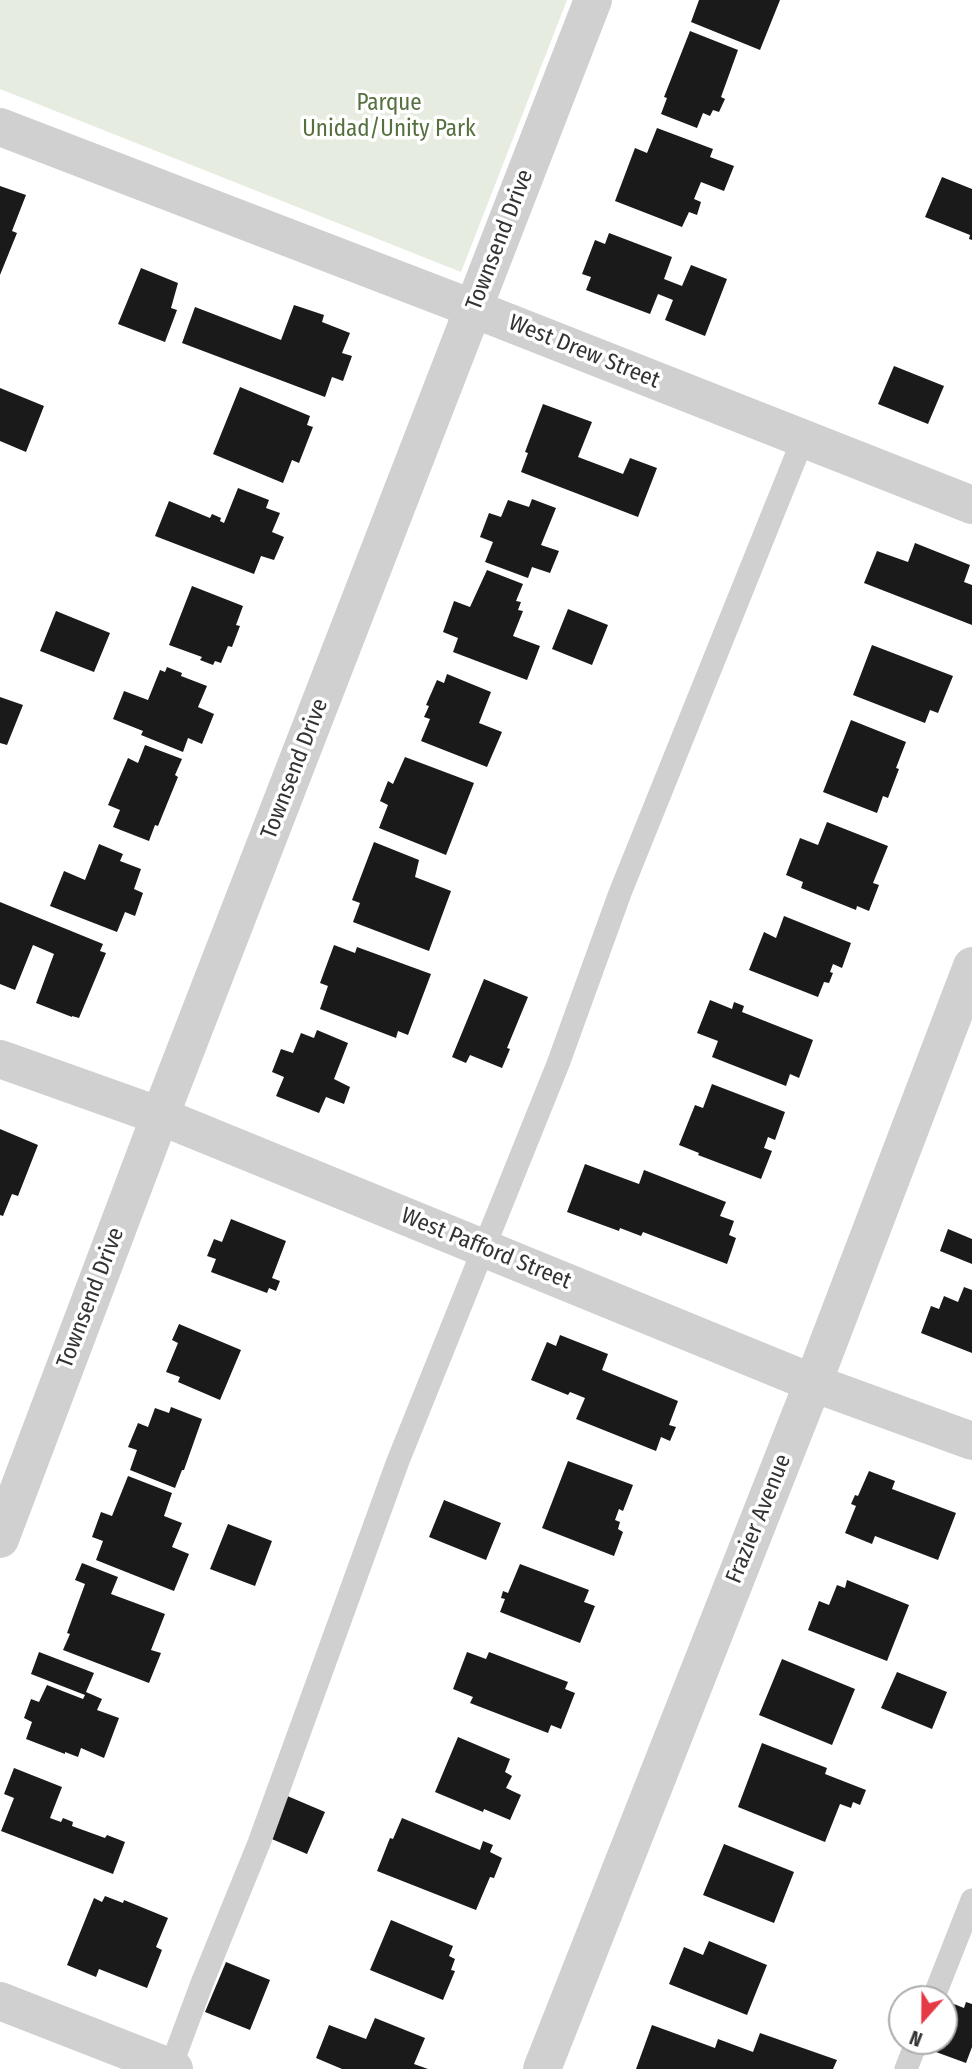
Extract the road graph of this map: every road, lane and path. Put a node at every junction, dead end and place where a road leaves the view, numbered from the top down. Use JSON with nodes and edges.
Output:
{"nodes":[{"id":1,"x":593,"y":0,"type":"edge"},
{"id":2,"x":0,"y":127,"type":"edge"},
{"id":3,"x":474,"y":309,"type":"junction"},
{"id":4,"x":803,"y":439,"type":"junction"},
{"id":5,"x":972,"y":505,"type":"edge"},
{"id":6,"x":972,"y":966,"type":"edge"},
{"id":7,"x":0,"y":1059,"type":"edge"},
{"id":8,"x":160,"y":1116,"type":"junction"},
{"id":9,"x":485,"y":1248,"type":"junction"},
{"id":10,"x":813,"y":1382,"type":"junction"},
{"id":11,"x":972,"y":1441,"type":"edge"},
{"id":12,"x":0,"y":1539,"type":"edge"},
{"id":13,"x":972,"y":1900,"type":"edge"},
{"id":14,"x":939,"y":1985,"type":"edge"},
{"id":15,"x":0,"y":2001,"type":"edge"},
{"id":16,"x":172,"y":2069,"type":"edge"},
{"id":17,"x":542,"y":2069,"type":"edge"}],
"edges":[{"from":1,"to":3,"type":"street","name":"Townsend Drive"},
{"from":2,"to":3,"type":"street","name":"West Drew Street"},
{"from":3,"to":4,"type":"street","name":"West Drew Street"},
{"from":3,"to":8,"type":"street","name":"Townsend Drive"},
{"from":4,"to":5,"type":"street","name":"West Drew Street"},
{"from":4,"to":9,"type":"lane"},
{"from":6,"to":10,"type":"street","name":"Frazier Avenue"},
{"from":7,"to":8,"type":"street","name":"West Pafford Street"},
{"from":8,"to":9,"type":"street","name":"West Pafford Street"},
{"from":8,"to":12,"type":"street","name":"Townsend Drive"},
{"from":9,"to":10,"type":"street","name":"West Pafford Street"},
{"from":9,"to":16,"type":"lane"},
{"from":10,"to":11,"type":"street","name":"West Pafford Street"},
{"from":10,"to":17,"type":"street","name":"Frazier Avenue"},
{"from":13,"to":14,"type":"lane"},
{"from":15,"to":16,"type":"street"}]}
